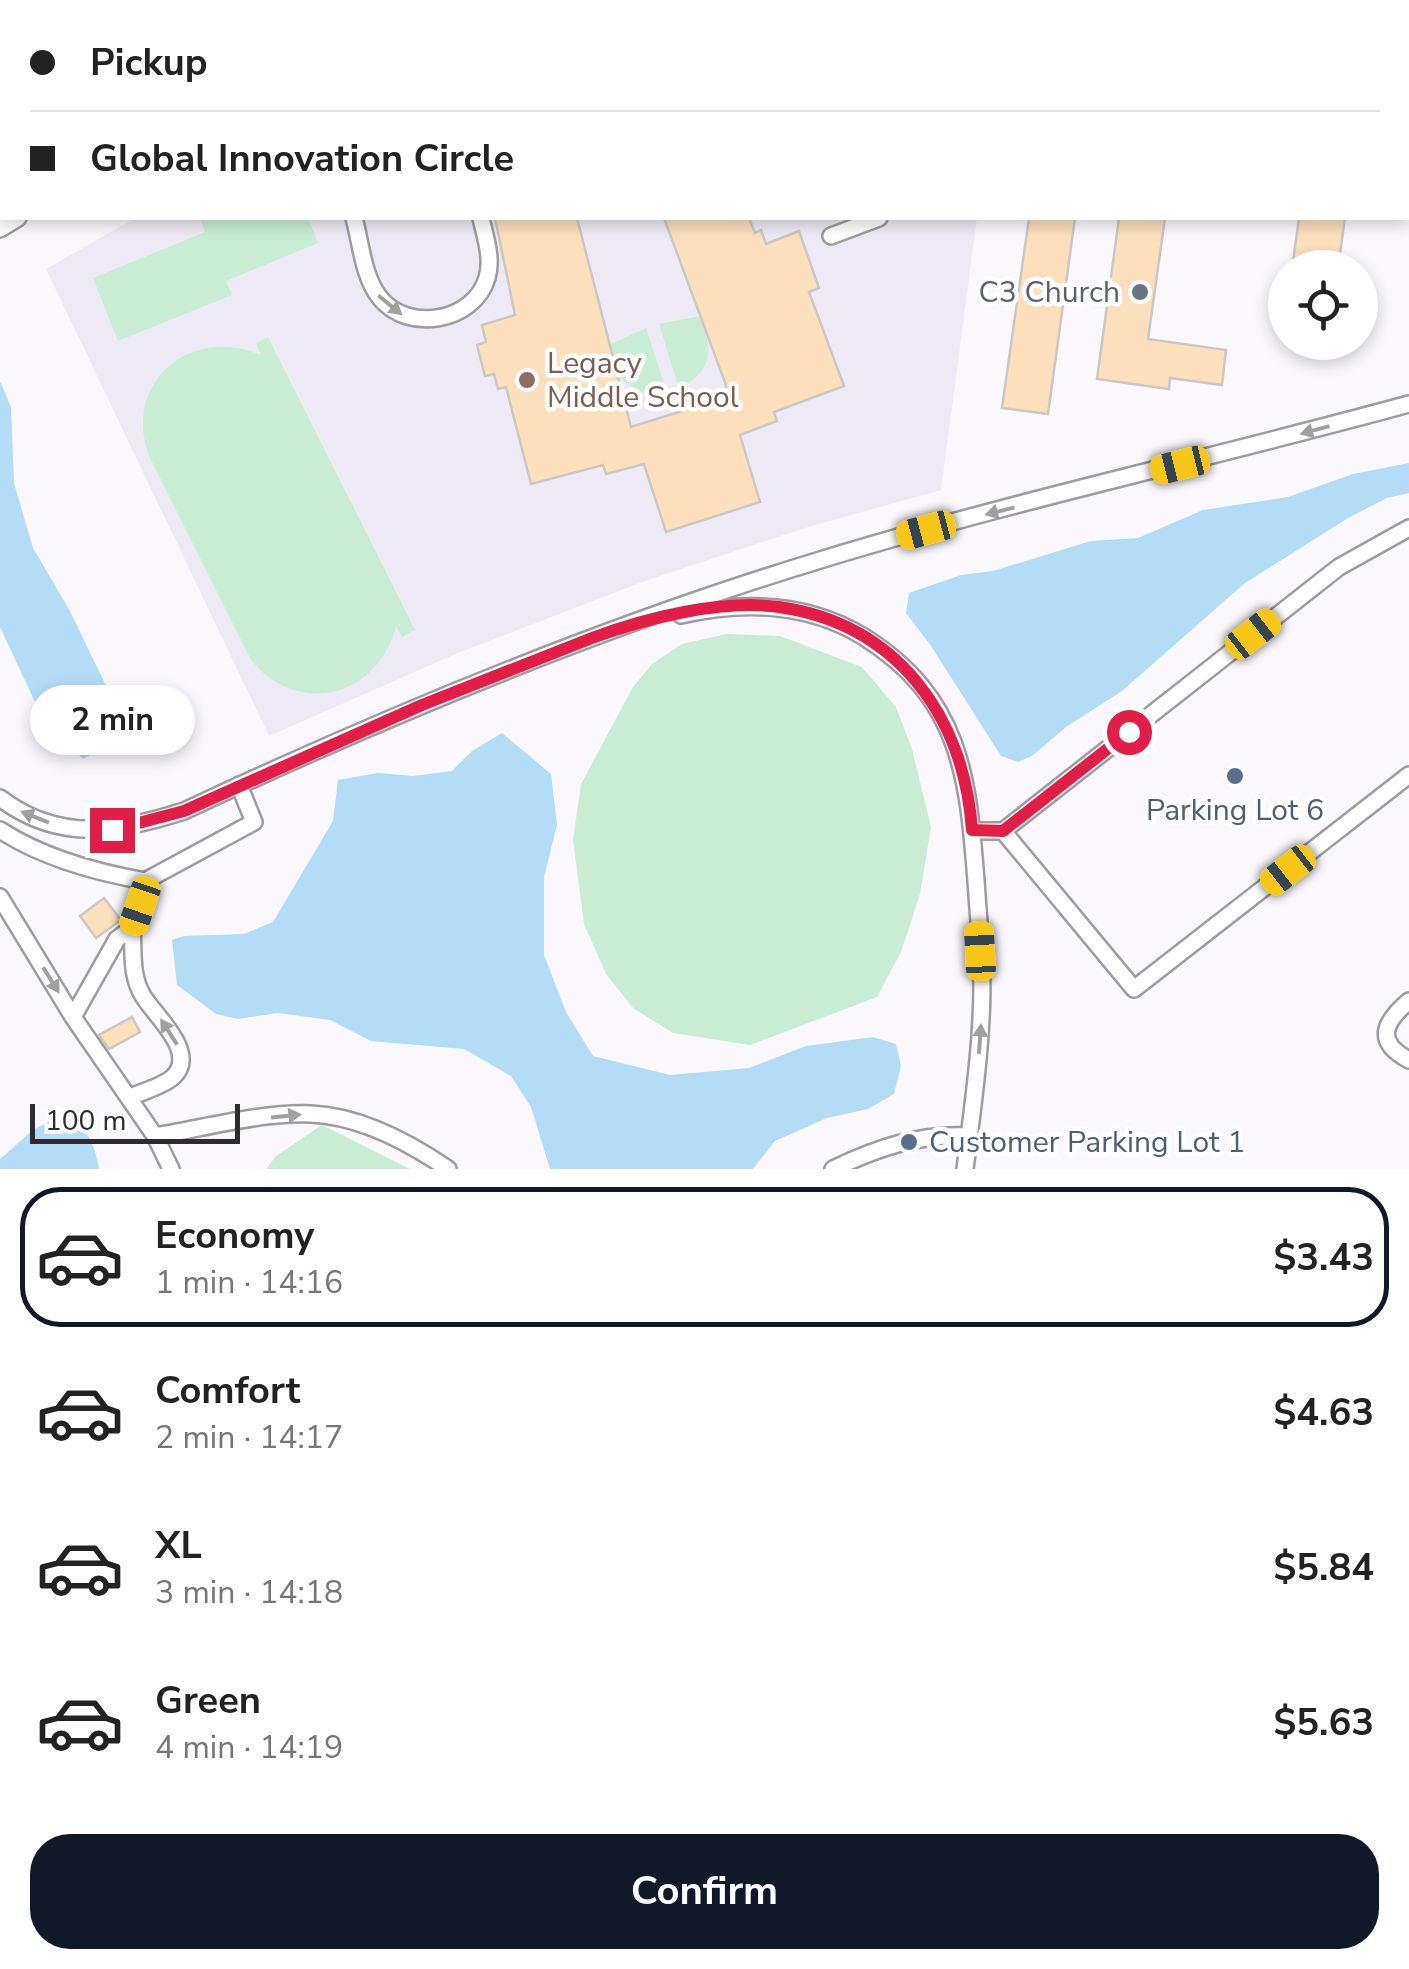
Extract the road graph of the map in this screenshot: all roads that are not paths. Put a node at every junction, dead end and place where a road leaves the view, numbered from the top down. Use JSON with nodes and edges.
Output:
{"nodes":[{"id":1,"x":355,"y":220,"type":"edge"},
{"id":2,"x":480,"y":220,"type":"edge"},
{"id":3,"x":873,"y":220,"type":"edge"},
{"id":4,"x":831,"y":236,"type":"dead end"},
{"id":5,"x":1408,"y":404,"type":"edge"},
{"id":6,"x":1409,"y":528,"type":"edge"},
{"id":7,"x":617,"y":629,"type":"junction"},
{"id":8,"x":1409,"y":775,"type":"edge"},
{"id":9,"x":238,"y":785,"type":"junction"},
{"id":10,"x":0,"y":798,"type":"edge"},
{"id":11,"x":0,"y":830,"type":"edge"},
{"id":12,"x":972,"y":830,"type":"junction"},
{"id":13,"x":1003,"y":831,"type":"junction"},
{"id":14,"x":145,"y":880,"type":"junction"},
{"id":15,"x":0,"y":897,"type":"edge"},
{"id":16,"x":132,"y":928,"type":"junction"},
{"id":17,"x":1409,"y":1001,"type":"edge"},
{"id":18,"x":74,"y":1017,"type":"junction"},
{"id":19,"x":1409,"y":1060,"type":"edge"},
{"id":20,"x":130,"y":1097,"type":"junction"},
{"id":21,"x":155,"y":1136,"type":"junction"},
{"id":22,"x":969,"y":1136,"type":"junction"},
{"id":23,"x":171,"y":1169,"type":"edge"},
{"id":24,"x":448,"y":1169,"type":"edge"},
{"id":25,"x":833,"y":1169,"type":"edge"},
{"id":26,"x":965,"y":1169,"type":"edge"}],
"edges":[{"from":1,"to":2,"type":"street","one_way":true},
{"from":3,"to":4,"type":"street"},
{"from":5,"to":7,"type":"street","one_way":true},
{"from":6,"to":13,"type":"street"},
{"from":7,"to":9,"type":"street"},
{"from":7,"to":12,"type":"street"},
{"from":8,"to":13,"type":"street"},
{"from":9,"to":10,"type":"street","one_way":true},
{"from":9,"to":14,"type":"street"},
{"from":11,"to":14,"type":"street"},
{"from":12,"to":13,"type":"street"},
{"from":22,"to":12,"type":"street","one_way":true},
{"from":14,"to":16,"type":"street"},
{"from":15,"to":18,"type":"street","one_way":true},
{"from":16,"to":18,"type":"street"},
{"from":20,"to":16,"type":"street","one_way":true},
{"from":17,"to":19,"type":"street"},
{"from":18,"to":20,"type":"street"},
{"from":20,"to":21,"type":"street"},
{"from":21,"to":23,"type":"street"},
{"from":21,"to":24,"type":"street","one_way":true},
{"from":22,"to":25,"type":"street"},
{"from":22,"to":26,"type":"street"}]}
